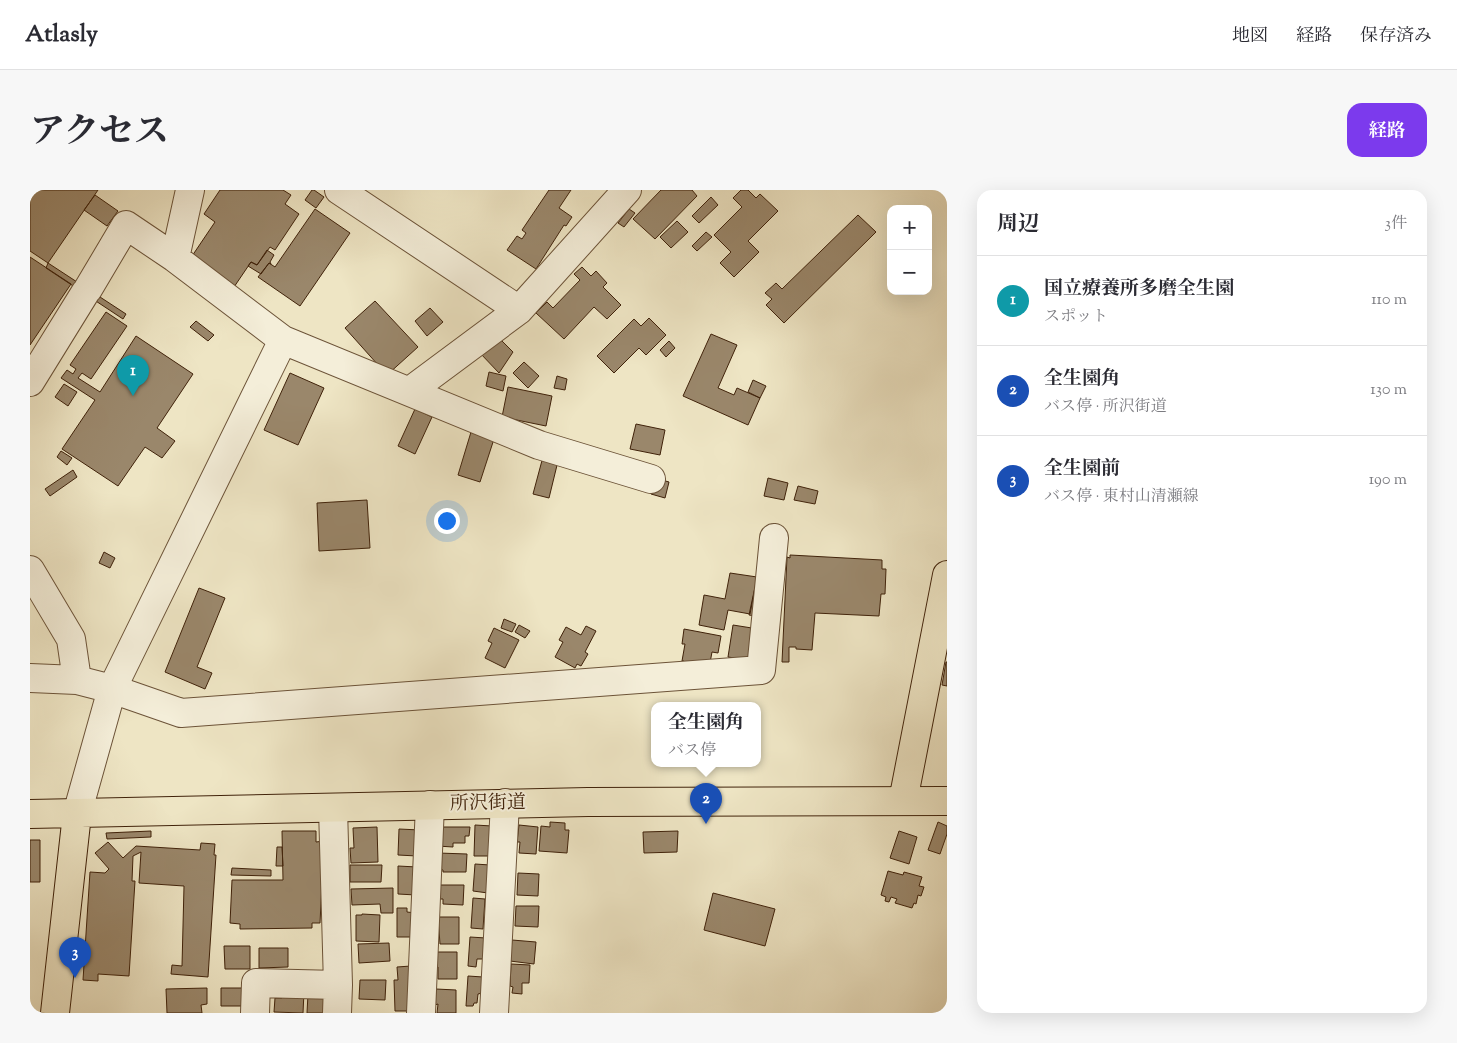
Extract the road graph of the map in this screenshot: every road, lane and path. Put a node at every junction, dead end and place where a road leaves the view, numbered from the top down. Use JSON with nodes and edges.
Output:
{"nodes":[{"id":1,"x":190,"y":190,"type":"edge"},
{"id":2,"x":339,"y":190,"type":"edge"},
{"id":3,"x":627,"y":190,"type":"edge"},
{"id":4,"x":175,"y":258,"type":"junction"},
{"id":5,"x":519,"y":310,"type":"junction"},
{"id":6,"x":282,"y":340,"type":"junction"},
{"id":7,"x":30,"y":382,"type":"edge"},
{"id":8,"x":410,"y":391,"type":"junction"},
{"id":9,"x":651,"y":479,"type":"dead end"},
{"id":10,"x":774,"y":538,"type":"dead end"},
{"id":11,"x":30,"y":570,"type":"edge"},
{"id":12,"x":947,"y":576,"type":"edge"},
{"id":13,"x":30,"y":678,"type":"edge"},
{"id":14,"x":77,"y":680,"type":"junction"},
{"id":15,"x":112,"y":689,"type":"junction"},
{"id":16,"x":903,"y":801,"type":"junction"},
{"id":17,"x":947,"y":801,"type":"edge"},
{"id":18,"x":505,"y":803,"type":"junction"},
{"id":19,"x":430,"y":806,"type":"junction"},
{"id":20,"x":334,"y":808,"type":"junction"},
{"id":21,"x":30,"y":814,"type":"edge"},
{"id":22,"x":77,"y":814,"type":"junction"},
{"id":23,"x":338,"y":986,"type":"junction"},
{"id":24,"x":55,"y":1013,"type":"edge"},
{"id":25,"x":255,"y":1013,"type":"edge"},
{"id":26,"x":337,"y":1013,"type":"edge"},
{"id":27,"x":421,"y":1013,"type":"edge"},
{"id":28,"x":494,"y":1013,"type":"edge"}],
"edges":[{"from":1,"to":4,"type":"street"},
{"from":2,"to":5,"type":"street"},
{"from":3,"to":5,"type":"street"},
{"from":4,"to":6,"type":"street"},
{"from":4,"to":7,"type":"street"},
{"from":5,"to":8,"type":"street"},
{"from":6,"to":8,"type":"street"},
{"from":6,"to":15,"type":"street"},
{"from":8,"to":9,"type":"street"},
{"from":10,"to":15,"type":"street"},
{"from":11,"to":14,"type":"street"},
{"from":12,"to":16,"type":"main road"},
{"from":13,"to":14,"type":"street"},
{"from":14,"to":15,"type":"street"},
{"from":15,"to":22,"type":"street"},
{"from":16,"to":17,"type":"main road","name":"所沢街道"},
{"from":16,"to":18,"type":"main road","name":"所沢街道"},
{"from":18,"to":19,"type":"main road","name":"所沢街道"},
{"from":18,"to":28,"type":"street"},
{"from":19,"to":20,"type":"main road","name":"所沢街道"},
{"from":19,"to":27,"type":"street"},
{"from":20,"to":22,"type":"main road","name":"所沢街道"},
{"from":20,"to":23,"type":"street"},
{"from":21,"to":22,"type":"main road","name":"所沢街道"},
{"from":22,"to":24,"type":"main road"},
{"from":23,"to":25,"type":"street"},
{"from":23,"to":26,"type":"street"}]}
